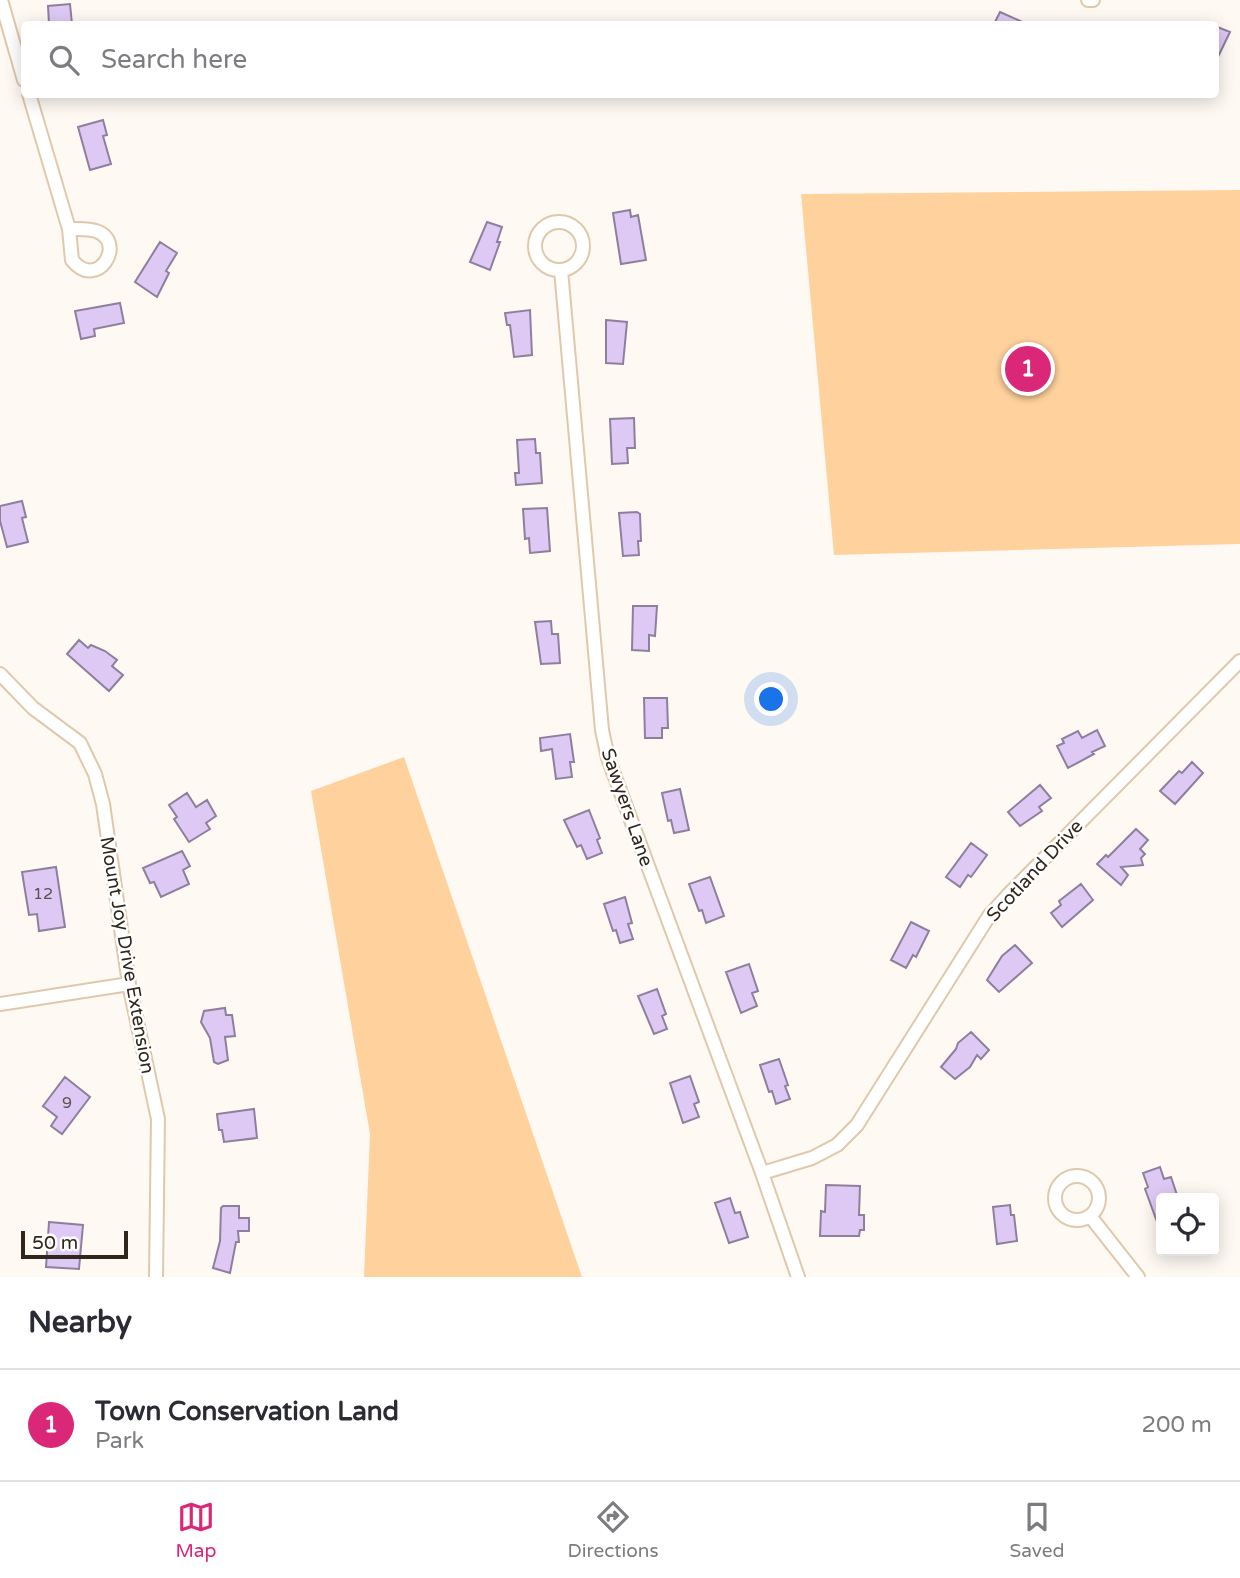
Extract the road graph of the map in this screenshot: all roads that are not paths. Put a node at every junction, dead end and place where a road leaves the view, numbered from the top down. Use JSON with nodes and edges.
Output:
{"nodes":[{"id":1,"x":1,"y":0,"type":"edge"},
{"id":2,"x":21,"y":70,"type":"edge"},
{"id":3,"x":30,"y":98,"type":"edge"},
{"id":4,"x":69,"y":229,"type":"dead end"},
{"id":5,"x":561,"y":270,"type":"dead end"},
{"id":6,"x":1240,"y":661,"type":"edge"},
{"id":7,"x":0,"y":674,"type":"edge"},
{"id":8,"x":130,"y":984,"type":"junction"},
{"id":9,"x":0,"y":1004,"type":"edge"},
{"id":10,"x":762,"y":1172,"type":"junction"},
{"id":11,"x":1090,"y":1216,"type":"dead end"},
{"id":12,"x":156,"y":1277,"type":"edge"},
{"id":13,"x":798,"y":1277,"type":"edge"},
{"id":14,"x":1138,"y":1277,"type":"edge"}],
"edges":[{"from":1,"to":2,"type":"street"},
{"from":3,"to":4,"type":"street"},
{"from":5,"to":10,"type":"street","name":"Sawyers Lane"},
{"from":6,"to":10,"type":"street","name":"Scotland Drive"},
{"from":7,"to":8,"type":"street","name":"Mount Joy Drive Extension"},
{"from":8,"to":9,"type":"street"},
{"from":8,"to":12,"type":"street","name":"Mount Joy Drive Extension"},
{"from":10,"to":13,"type":"street","name":"Sawyers Lane"},
{"from":11,"to":14,"type":"street"}]}
